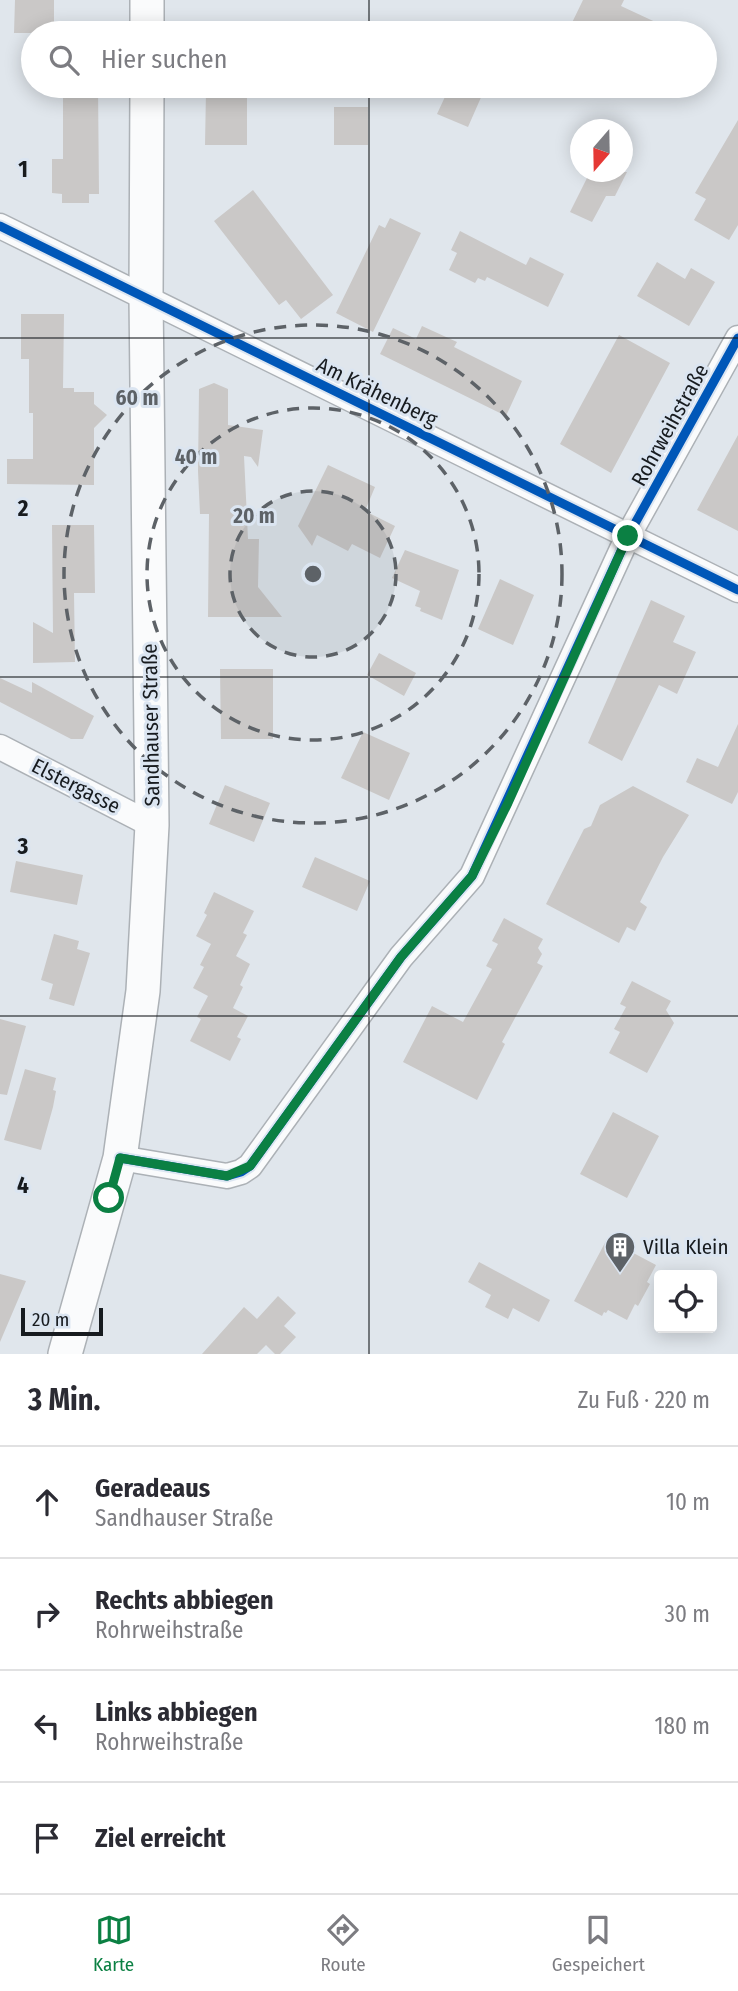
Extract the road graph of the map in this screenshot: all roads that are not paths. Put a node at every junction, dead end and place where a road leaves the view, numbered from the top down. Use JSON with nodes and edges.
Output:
{"nodes":[{"id":1,"x":147,"y":0,"type":"edge"},
{"id":2,"x":147,"y":21,"type":"edge"},
{"id":3,"x":146,"y":98,"type":"edge"},
{"id":4,"x":0,"y":226,"type":"edge"},
{"id":5,"x":146,"y":296,"type":"junction"},
{"id":6,"x":738,"y":338,"type":"edge"},
{"id":7,"x":628,"y":536,"type":"junction"},
{"id":8,"x":738,"y":590,"type":"edge"},
{"id":9,"x":0,"y":747,"type":"edge"},
{"id":10,"x":152,"y":825,"type":"junction"},
{"id":11,"x":120,"y":1158,"type":"junction"},
{"id":12,"x":65,"y":1354,"type":"edge"}],
"edges":[{"from":1,"to":2,"type":"main road"},
{"from":3,"to":5,"type":"main road","name":"Sandhauser Straße"},
{"from":4,"to":5,"type":"street","name":"Am Krähenberg"},
{"from":5,"to":7,"type":"street","name":"Am Krähenberg"},
{"from":5,"to":10,"type":"main road","name":"Sandhauser Straße"},
{"from":6,"to":7,"type":"street","name":"Rohrweihstraße"},
{"from":7,"to":8,"type":"street","name":"Am Krähenberg"},
{"from":7,"to":11,"type":"street","name":"Rohrweihstraße"},
{"from":9,"to":10,"type":"street","name":"Elstergasse"},
{"from":10,"to":11,"type":"main road","name":"Sandhauser Straße"},
{"from":11,"to":12,"type":"main road","name":"Sandhauser Straße"}]}
